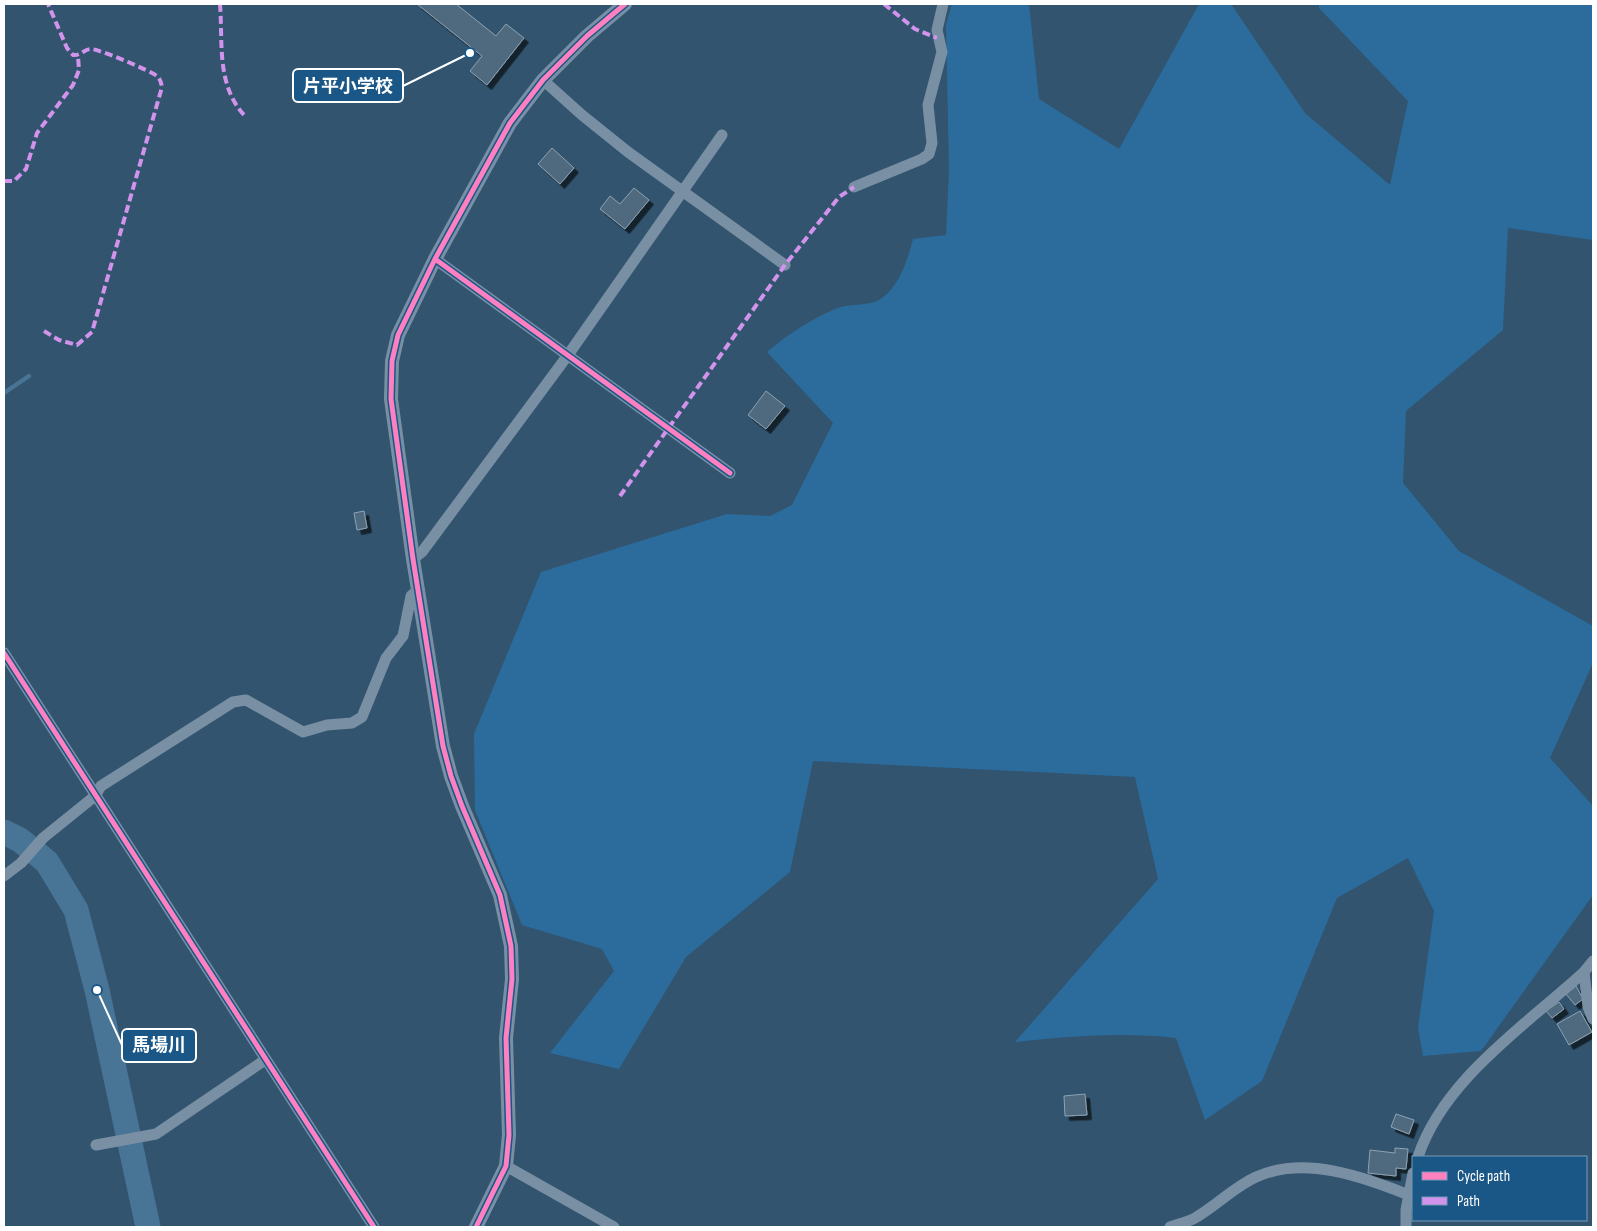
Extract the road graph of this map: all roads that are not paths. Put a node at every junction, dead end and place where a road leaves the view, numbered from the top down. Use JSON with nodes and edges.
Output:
{"nodes":[{"id":1,"x":625,"y":4,"type":"edge"},
{"id":2,"x":943,"y":4,"type":"edge"},
{"id":3,"x":543,"y":80,"type":"junction"},
{"id":4,"x":722,"y":135,"type":"dead end"},
{"id":5,"x":854,"y":187,"type":"dead end"},
{"id":6,"x":681,"y":192,"type":"junction"},
{"id":7,"x":435,"y":259,"type":"junction"},
{"id":8,"x":785,"y":265,"type":"dead end"},
{"id":9,"x":568,"y":356,"type":"junction"},
{"id":10,"x":730,"y":473,"type":"dead end"},
{"id":11,"x":413,"y":559,"type":"junction"},
{"id":12,"x":419,"y":589,"type":"junction"},
{"id":13,"x":4,"y":653,"type":"edge"},
{"id":14,"x":95,"y":796,"type":"junction"},
{"id":15,"x":4,"y":876,"type":"edge"},
{"id":16,"x":1593,"y":961,"type":"edge"},
{"id":17,"x":1584,"y":972,"type":"junction"},
{"id":18,"x":1593,"y":1019,"type":"edge"},
{"id":19,"x":265,"y":1060,"type":"junction"},
{"id":20,"x":96,"y":1145,"type":"dead end"},
{"id":21,"x":1418,"y":1156,"type":"edge"},
{"id":22,"x":506,"y":1166,"type":"junction"},
{"id":23,"x":1412,"y":1178,"type":"edge"},
{"id":24,"x":1409,"y":1195,"type":"junction"},
{"id":25,"x":374,"y":1227,"type":"edge"},
{"id":26,"x":476,"y":1227,"type":"edge"},
{"id":27,"x":614,"y":1227,"type":"edge"},
{"id":28,"x":1170,"y":1227,"type":"edge"},
{"id":29,"x":1406,"y":1227,"type":"edge"}],
"edges":[{"from":1,"to":3,"type":"street"},
{"from":2,"to":5,"type":"street"},
{"from":3,"to":6,"type":"street"},
{"from":3,"to":7,"type":"street"},
{"from":4,"to":6,"type":"street"},
{"from":6,"to":8,"type":"street"},
{"from":6,"to":9,"type":"street"},
{"from":7,"to":9,"type":"street"},
{"from":7,"to":11,"type":"street"},
{"from":9,"to":10,"type":"street"},
{"from":9,"to":11,"type":"street"},
{"from":11,"to":12,"type":"street"},
{"from":12,"to":14,"type":"street"},
{"from":12,"to":22,"type":"street"},
{"from":13,"to":14,"type":"street"},
{"from":14,"to":15,"type":"street"},
{"from":14,"to":19,"type":"street"},
{"from":16,"to":17,"type":"street"},
{"from":17,"to":18,"type":"street"},
{"from":17,"to":21,"type":"street"},
{"from":19,"to":20,"type":"street"},
{"from":19,"to":25,"type":"street"},
{"from":22,"to":26,"type":"street"},
{"from":22,"to":27,"type":"street"},
{"from":23,"to":24,"type":"street"},
{"from":24,"to":28,"type":"street"},
{"from":24,"to":29,"type":"street"}]}
